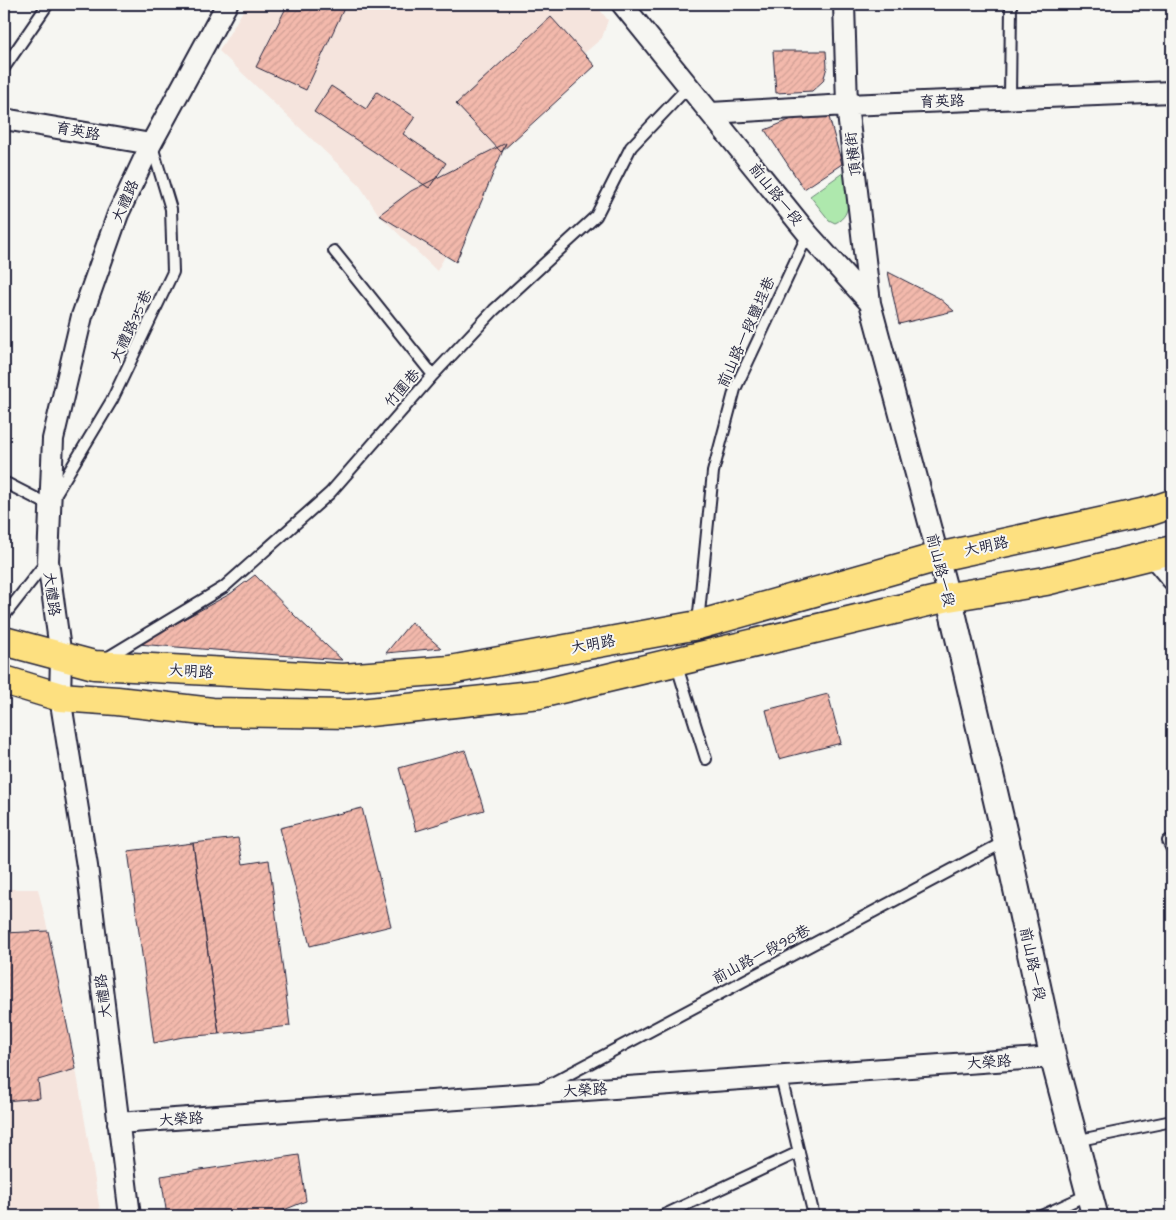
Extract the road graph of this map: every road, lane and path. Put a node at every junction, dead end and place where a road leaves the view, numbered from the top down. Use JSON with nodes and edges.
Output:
{"nodes":[{"id":1,"x":48,"y":4,"type":"edge"},
{"id":2,"x":622,"y":4,"type":"edge"},
{"id":3,"x":844,"y":4,"type":"edge"},
{"id":4,"x":1011,"y":4,"type":"edge"},
{"id":5,"x":222,"y":5,"type":"edge"},
{"id":6,"x":4,"y":68,"type":"edge"},
{"id":7,"x":689,"y":86,"type":"junction"},
{"id":8,"x":1172,"y":92,"type":"edge"},
{"id":9,"x":1010,"y":99,"type":"junction"},
{"id":10,"x":847,"y":105,"type":"junction"},
{"id":11,"x":711,"y":113,"type":"junction"},
{"id":12,"x":4,"y":119,"type":"edge"},
{"id":13,"x":151,"y":144,"type":"junction"},
{"id":14,"x":808,"y":234,"type":"junction"},
{"id":15,"x":334,"y":250,"type":"dead end"},
{"id":16,"x":870,"y":304,"type":"junction"},
{"id":17,"x":434,"y":375,"type":"junction"},
{"id":18,"x":4,"y":482,"type":"edge"},
{"id":19,"x":1172,"y":504,"type":"edge"},
{"id":20,"x":49,"y":505,"type":"junction"},
{"id":21,"x":1162,"y":552,"type":"edge"},
{"id":22,"x":938,"y":556,"type":"junction"},
{"id":23,"x":48,"y":561,"type":"junction"},
{"id":24,"x":1172,"y":579,"type":"edge"},
{"id":25,"x":949,"y":597,"type":"junction"},
{"id":26,"x":4,"y":616,"type":"edge"},
{"id":27,"x":698,"y":625,"type":"junction"},
{"id":28,"x":4,"y":641,"type":"edge"},
{"id":29,"x":61,"y":657,"type":"junction"},
{"id":30,"x":676,"y":662,"type":"junction"},
{"id":31,"x":94,"y":665,"type":"junction"},
{"id":32,"x":4,"y":680,"type":"edge"},
{"id":33,"x":60,"y":697,"type":"junction"},
{"id":34,"x":706,"y":758,"type":"dead end"},
{"id":35,"x":1006,"y":841,"type":"junction"},
{"id":36,"x":1053,"y":1057,"type":"junction"},
{"id":37,"x":781,"y":1076,"type":"junction"},
{"id":38,"x":531,"y":1094,"type":"junction"},
{"id":39,"x":1172,"y":1121,"type":"edge"},
{"id":40,"x":118,"y":1123,"type":"junction"},
{"id":41,"x":1075,"y":1141,"type":"junction"},
{"id":42,"x":799,"y":1152,"type":"junction"},
{"id":43,"x":1092,"y":1205,"type":"edge"},
{"id":44,"x":130,"y":1216,"type":"edge"},
{"id":45,"x":662,"y":1216,"type":"edge"},
{"id":46,"x":814,"y":1216,"type":"edge"},
{"id":47,"x":1041,"y":1216,"type":"edge"}],
"edges":[{"from":1,"to":6,"type":"lane"},
{"from":2,"to":7,"type":"street","name":"前山路一段"},
{"from":3,"to":10,"type":"street","name":"頂橫街"},
{"from":4,"to":9,"type":"lane"},
{"from":5,"to":13,"type":"street","name":"大禮路"},
{"from":7,"to":11,"type":"street","name":"前山路一段"},
{"from":7,"to":17,"type":"lane","name":"竹圍巷"},
{"from":8,"to":9,"type":"street","name":"育英路"},
{"from":9,"to":10,"type":"street","name":"育英路"},
{"from":10,"to":11,"type":"street","name":"育英路"},
{"from":10,"to":16,"type":"street","name":"頂橫街"},
{"from":11,"to":14,"type":"street","name":"前山路一段"},
{"from":12,"to":13,"type":"street","name":"育英路"},
{"from":13,"to":20,"type":"street","name":"大禮路"},
{"from":13,"to":20,"type":"lane","name":"大禮路35巷"},
{"from":14,"to":16,"type":"street","name":"前山路一段"},
{"from":14,"to":27,"type":"lane","name":"前山路一段鹽埕巷"},
{"from":15,"to":17,"type":"lane"},
{"from":16,"to":22,"type":"street","name":"前山路一段"},
{"from":17,"to":31,"type":"lane","name":"竹圍巷"},
{"from":18,"to":20,"type":"lane"},
{"from":19,"to":22,"type":"main road","name":"大明路"},
{"from":20,"to":23,"type":"street","name":"大禮路"},
{"from":21,"to":24,"type":"street"},
{"from":21,"to":25,"type":"main road"},
{"from":22,"to":25,"type":"street","name":"前山路一段"},
{"from":22,"to":27,"type":"main road","name":"大明路"},
{"from":23,"to":26,"type":"lane"},
{"from":23,"to":29,"type":"street","name":"大禮路"},
{"from":25,"to":30,"type":"main road"},
{"from":25,"to":35,"type":"street","name":"前山路一段"},
{"from":27,"to":31,"type":"main road","name":"大明路"},
{"from":28,"to":29,"type":"main road","name":"大明路"},
{"from":29,"to":31,"type":"main road","name":"大明路"},
{"from":29,"to":33,"type":"street","name":"大禮路"},
{"from":30,"to":33,"type":"main road"},
{"from":30,"to":34,"type":"lane"},
{"from":32,"to":33,"type":"main road"},
{"from":33,"to":40,"type":"street","name":"大禮路"},
{"from":35,"to":36,"type":"street","name":"前山路一段"},
{"from":35,"to":38,"type":"lane","name":"前山路一段98巷"},
{"from":36,"to":37,"type":"street","name":"大榮路"},
{"from":36,"to":41,"type":"street","name":"前山路一段"},
{"from":37,"to":38,"type":"street","name":"大榮路"},
{"from":37,"to":42,"type":"lane"},
{"from":38,"to":40,"type":"street","name":"大榮路"},
{"from":39,"to":41,"type":"lane"},
{"from":40,"to":44,"type":"street","name":"大禮路"},
{"from":41,"to":43,"type":"street","name":"前山路一段"},
{"from":42,"to":45,"type":"lane"},
{"from":42,"to":46,"type":"lane"},
{"from":43,"to":47,"type":"lane"}]}
